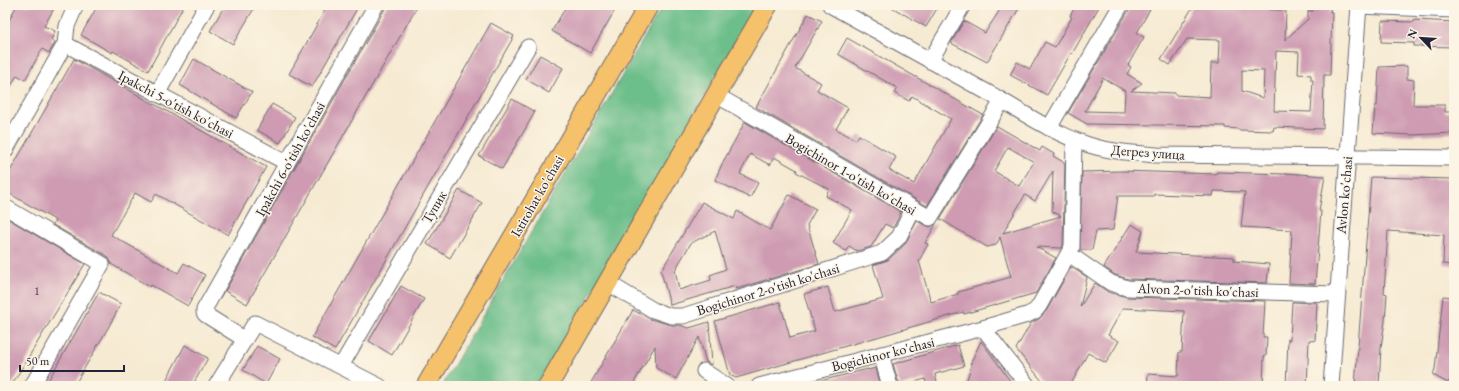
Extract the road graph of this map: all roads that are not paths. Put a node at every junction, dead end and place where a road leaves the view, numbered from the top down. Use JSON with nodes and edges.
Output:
{"nodes":[{"id":1,"x":76,"y":5,"type":"edge"},
{"id":2,"x":207,"y":5,"type":"edge"},
{"id":3,"x":376,"y":5,"type":"edge"},
{"id":4,"x":649,"y":5,"type":"edge"},
{"id":5,"x":768,"y":5,"type":"edge"},
{"id":6,"x":830,"y":5,"type":"edge"},
{"id":7,"x":963,"y":5,"type":"edge"},
{"id":8,"x":1121,"y":5,"type":"edge"},
{"id":9,"x":1359,"y":5,"type":"edge"},
{"id":10,"x":1454,"y":10,"type":"edge"},
{"id":11,"x":65,"y":44,"type":"junction"},
{"id":12,"x":528,"y":47,"type":"dead end"},
{"id":13,"x":930,"y":61,"type":"junction"},
{"id":14,"x":157,"y":94,"type":"junction"},
{"id":15,"x":716,"y":95,"type":"junction"},
{"id":16,"x":1002,"y":100,"type":"junction"},
{"id":17,"x":1049,"y":128,"type":"junction"},
{"id":18,"x":1074,"y":140,"type":"junction"},
{"id":19,"x":5,"y":151,"type":"edge"},
{"id":20,"x":1347,"y":157,"type":"junction"},
{"id":21,"x":1454,"y":158,"type":"edge"},
{"id":22,"x":288,"y":163,"type":"junction"},
{"id":23,"x":5,"y":207,"type":"edge"},
{"id":24,"x":913,"y":209,"type":"junction"},
{"id":25,"x":1069,"y":254,"type":"junction"},
{"id":26,"x":608,"y":283,"type":"junction"},
{"id":27,"x":1336,"y":294,"type":"junction"},
{"id":28,"x":983,"y":328,"type":"junction"},
{"id":29,"x":244,"y":339,"type":"junction"},
{"id":30,"x":881,"y":354,"type":"junction"},
{"id":31,"x":341,"y":366,"type":"junction"},
{"id":32,"x":704,"y":371,"type":"dead end"},
{"id":33,"x":32,"y":386,"type":"edge"},
{"id":34,"x":216,"y":386,"type":"edge"},
{"id":35,"x":379,"y":386,"type":"edge"},
{"id":36,"x":426,"y":386,"type":"edge"},
{"id":37,"x":548,"y":386,"type":"edge"},
{"id":38,"x":727,"y":386,"type":"edge"},
{"id":39,"x":759,"y":386,"type":"edge"},
{"id":40,"x":890,"y":386,"type":"edge"},
{"id":41,"x":1028,"y":386,"type":"edge"},
{"id":42,"x":1331,"y":386,"type":"edge"}],
"edges":[{"from":1,"to":11,"type":"street"},
{"from":2,"to":14,"type":"street"},
{"from":3,"to":22,"type":"street","name":"Ipakchi 6-o'tish ko'chasi"},
{"from":4,"to":36,"type":"main road","name":"Istirohat ko'chasi"},
{"from":5,"to":15,"type":"main road"},
{"from":6,"to":13,"type":"street","name":"Дегрез улица"},
{"from":7,"to":13,"type":"street"},
{"from":8,"to":17,"type":"street"},
{"from":9,"to":10,"type":"street"},
{"from":9,"to":20,"type":"street","name":"Avlon ko'chasi"},
{"from":11,"to":14,"type":"street","name":"Ipakchi 5-o'tish ko'chasi"},
{"from":11,"to":19,"type":"street"},
{"from":12,"to":31,"type":"street","name":"Тупик"},
{"from":13,"to":16,"type":"street","name":"Дегрез улица"},
{"from":14,"to":22,"type":"street","name":"Ipakchi 5-o'tish ko'chasi"},
{"from":15,"to":24,"type":"street","name":"Bogichinor 1-o'tish ko'chasi"},
{"from":15,"to":26,"type":"main road"},
{"from":16,"to":17,"type":"street","name":"Дегрез улица"},
{"from":16,"to":24,"type":"street","name":"Bogichinor 1-o'tish ko'chasi"},
{"from":17,"to":18,"type":"street","name":"Дегрез улица"},
{"from":18,"to":20,"type":"street","name":"Дегрез улица"},
{"from":18,"to":25,"type":"street","name":"Bogichinor ko'chasi"},
{"from":20,"to":21,"type":"street","name":"Дегрез улица"},
{"from":20,"to":27,"type":"street","name":"Avlon ko'chasi"},
{"from":22,"to":29,"type":"street","name":"Ipakchi 6-o'tish ko'chasi"},
{"from":23,"to":33,"type":"street"},
{"from":24,"to":26,"type":"street","name":"Bogichinor 2-o'tish ko'chasi"},
{"from":25,"to":27,"type":"street","name":"Alvon 2-o'tish ko'chasi"},
{"from":25,"to":28,"type":"street","name":"Bogichinor ko'chasi"},
{"from":26,"to":37,"type":"main road"},
{"from":27,"to":42,"type":"street","name":"Avlon ko'chasi"},
{"from":28,"to":30,"type":"street","name":"Bogichinor ko'chasi"},
{"from":28,"to":41,"type":"street"},
{"from":29,"to":31,"type":"street"},
{"from":29,"to":34,"type":"street"},
{"from":30,"to":39,"type":"street","name":"Bogichinor ko'chasi"},
{"from":30,"to":40,"type":"street"},
{"from":31,"to":35,"type":"street"},
{"from":32,"to":38,"type":"street"}]}
